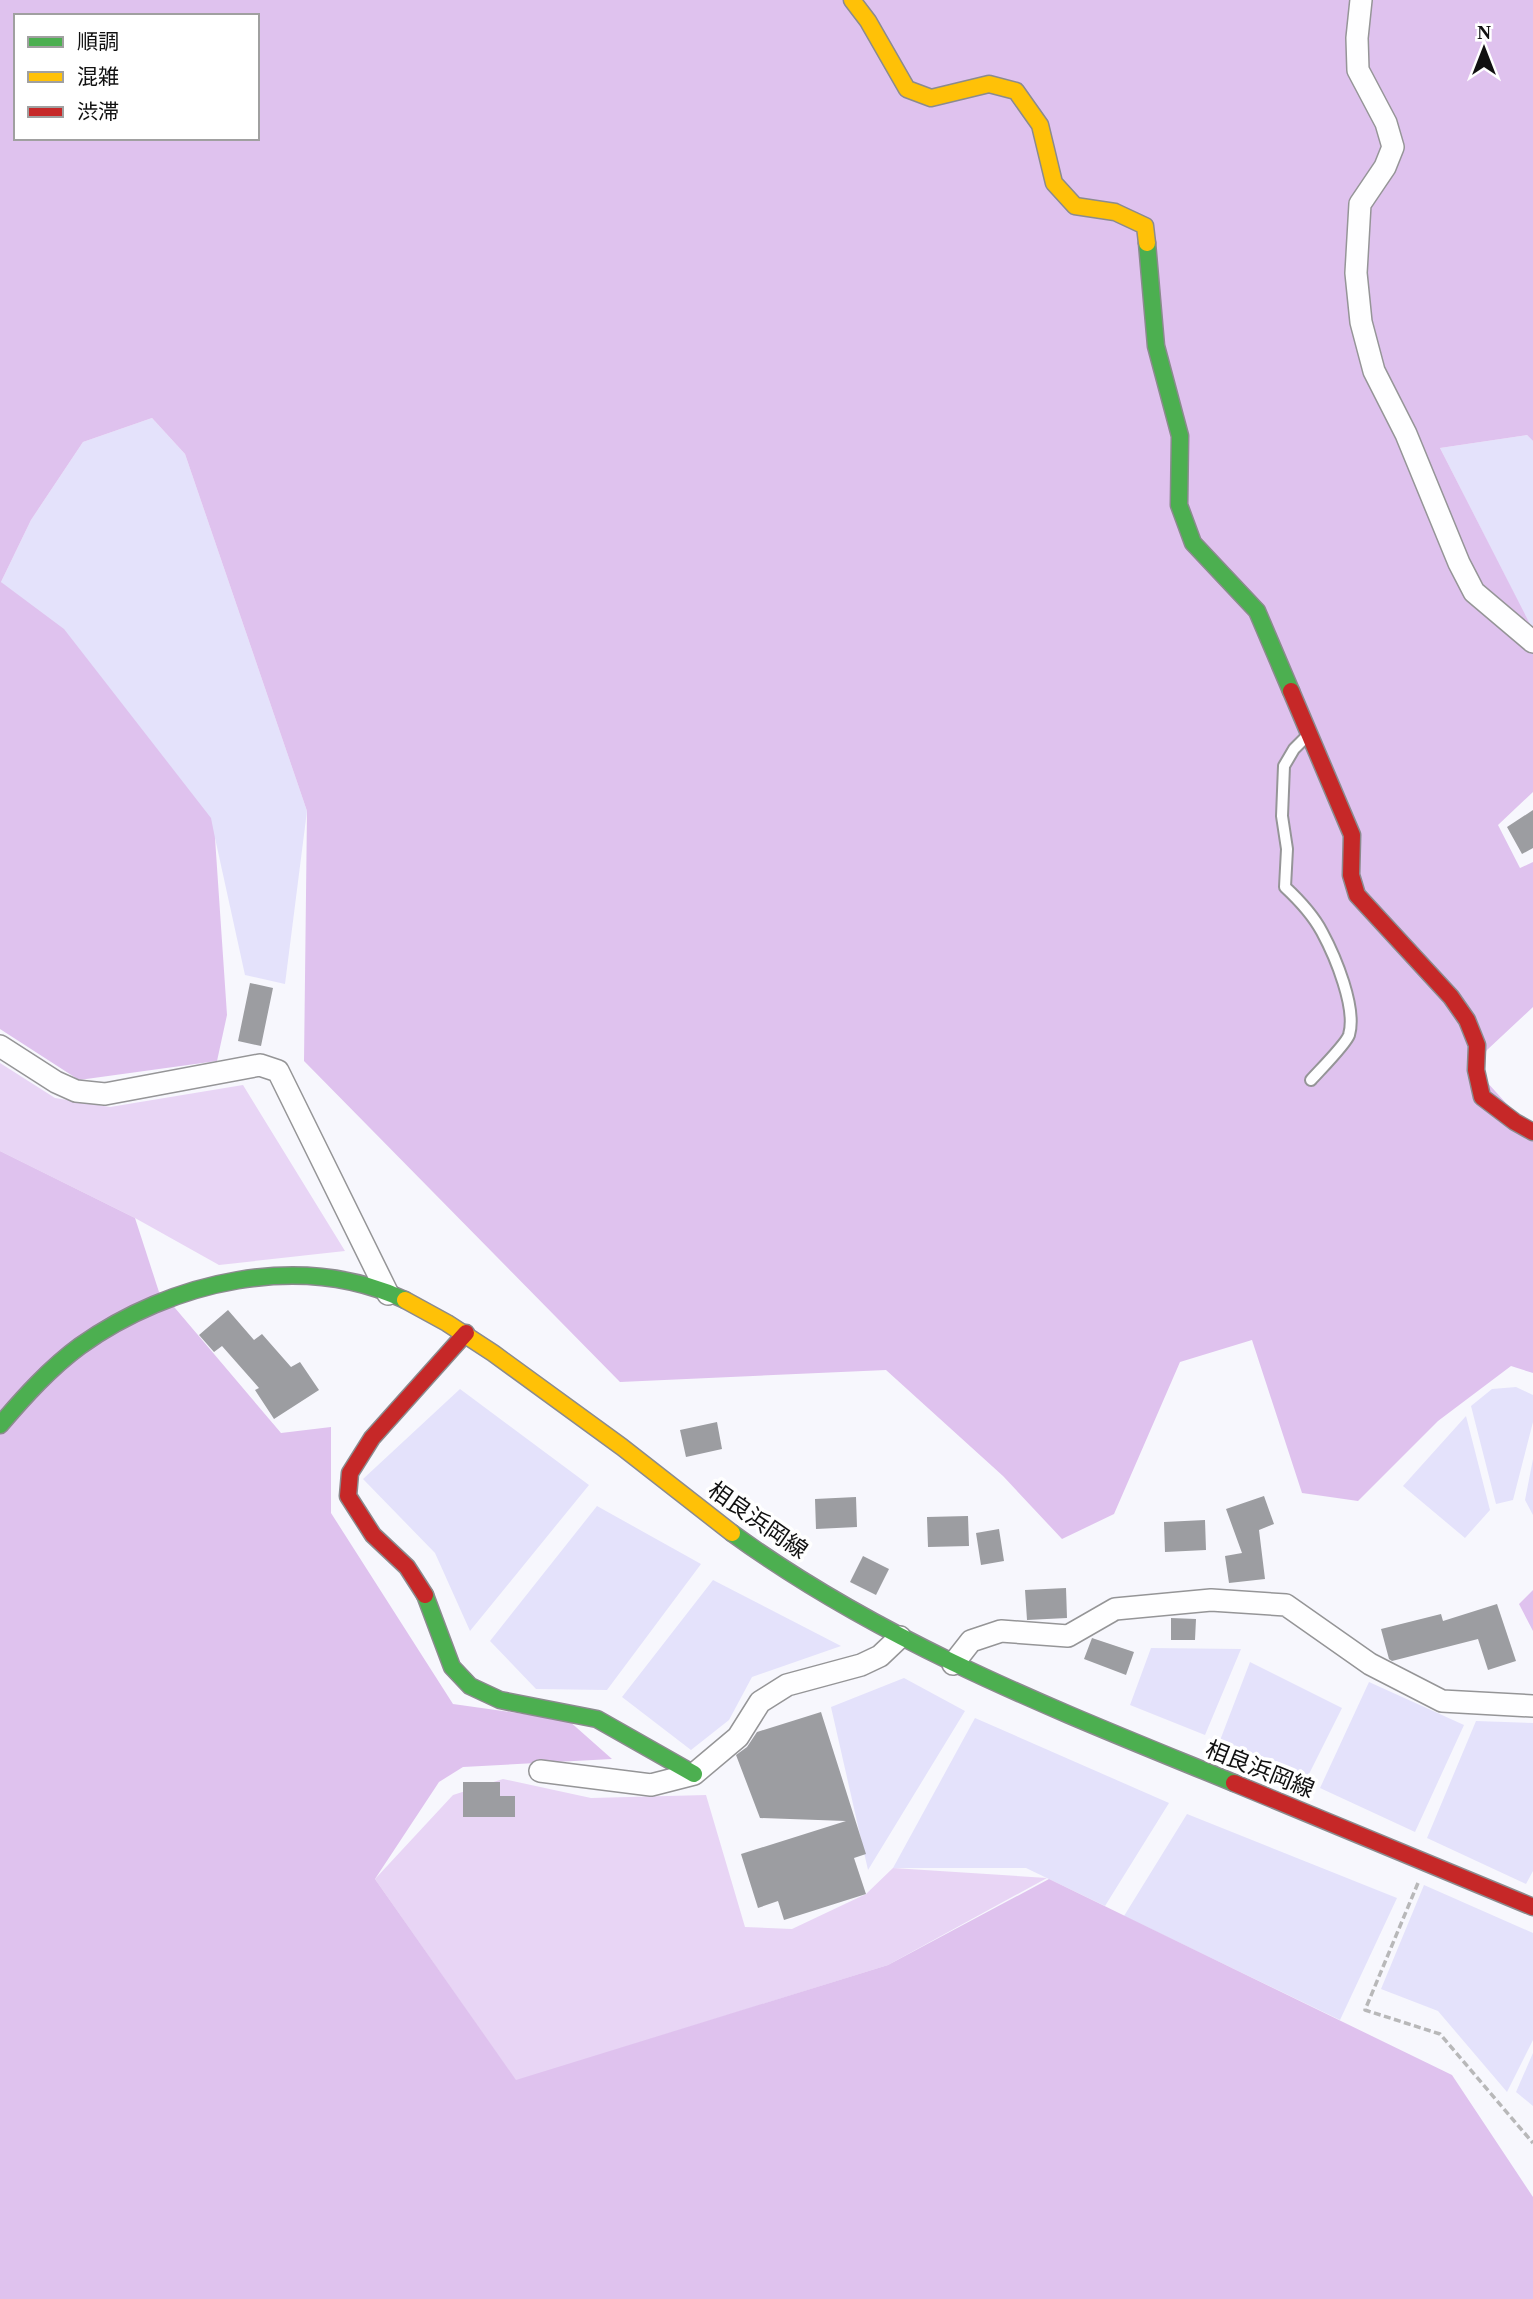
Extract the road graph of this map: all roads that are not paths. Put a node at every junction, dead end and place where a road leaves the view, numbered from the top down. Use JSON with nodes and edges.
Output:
{"nodes":[{"id":1,"x":852,"y":0,"type":"edge"},
{"id":2,"x":1362,"y":0,"type":"edge"},
{"id":3,"x":1533,"y":642,"type":"edge"},
{"id":4,"x":1308,"y":734,"type":"junction"},
{"id":5,"x":0,"y":1046,"type":"edge"},
{"id":6,"x":1311,"y":1080,"type":"dead end"},
{"id":7,"x":1533,"y":1132,"type":"edge"},
{"id":8,"x":388,"y":1294,"type":"junction"},
{"id":9,"x":467,"y":1333,"type":"junction"},
{"id":10,"x":0,"y":1426,"type":"edge"},
{"id":11,"x":900,"y":1637,"type":"junction"},
{"id":12,"x":954,"y":1664,"type":"junction"},
{"id":13,"x":1533,"y":1706,"type":"edge"},
{"id":14,"x":540,"y":1771,"type":"dead end"},
{"id":15,"x":694,"y":1774,"type":"junction"},
{"id":16,"x":1533,"y":1908,"type":"edge"}],
"edges":[{"from":1,"to":4,"type":"street"},
{"from":2,"to":3,"type":"street"},
{"from":4,"to":6,"type":"lane"},
{"from":4,"to":7,"type":"street"},
{"from":5,"to":8,"type":"street"},
{"from":8,"to":9,"type":"street","name":"相良浜岡線"},
{"from":8,"to":10,"type":"street","name":"相良浜岡線"},
{"from":9,"to":11,"type":"street","name":"相良浜岡線"},
{"from":9,"to":15,"type":"street"},
{"from":11,"to":12,"type":"street","name":"相良浜岡線"},
{"from":11,"to":15,"type":"street"},
{"from":12,"to":13,"type":"street"},
{"from":12,"to":16,"type":"street","name":"相良浜岡線"},
{"from":14,"to":15,"type":"street"}]}
